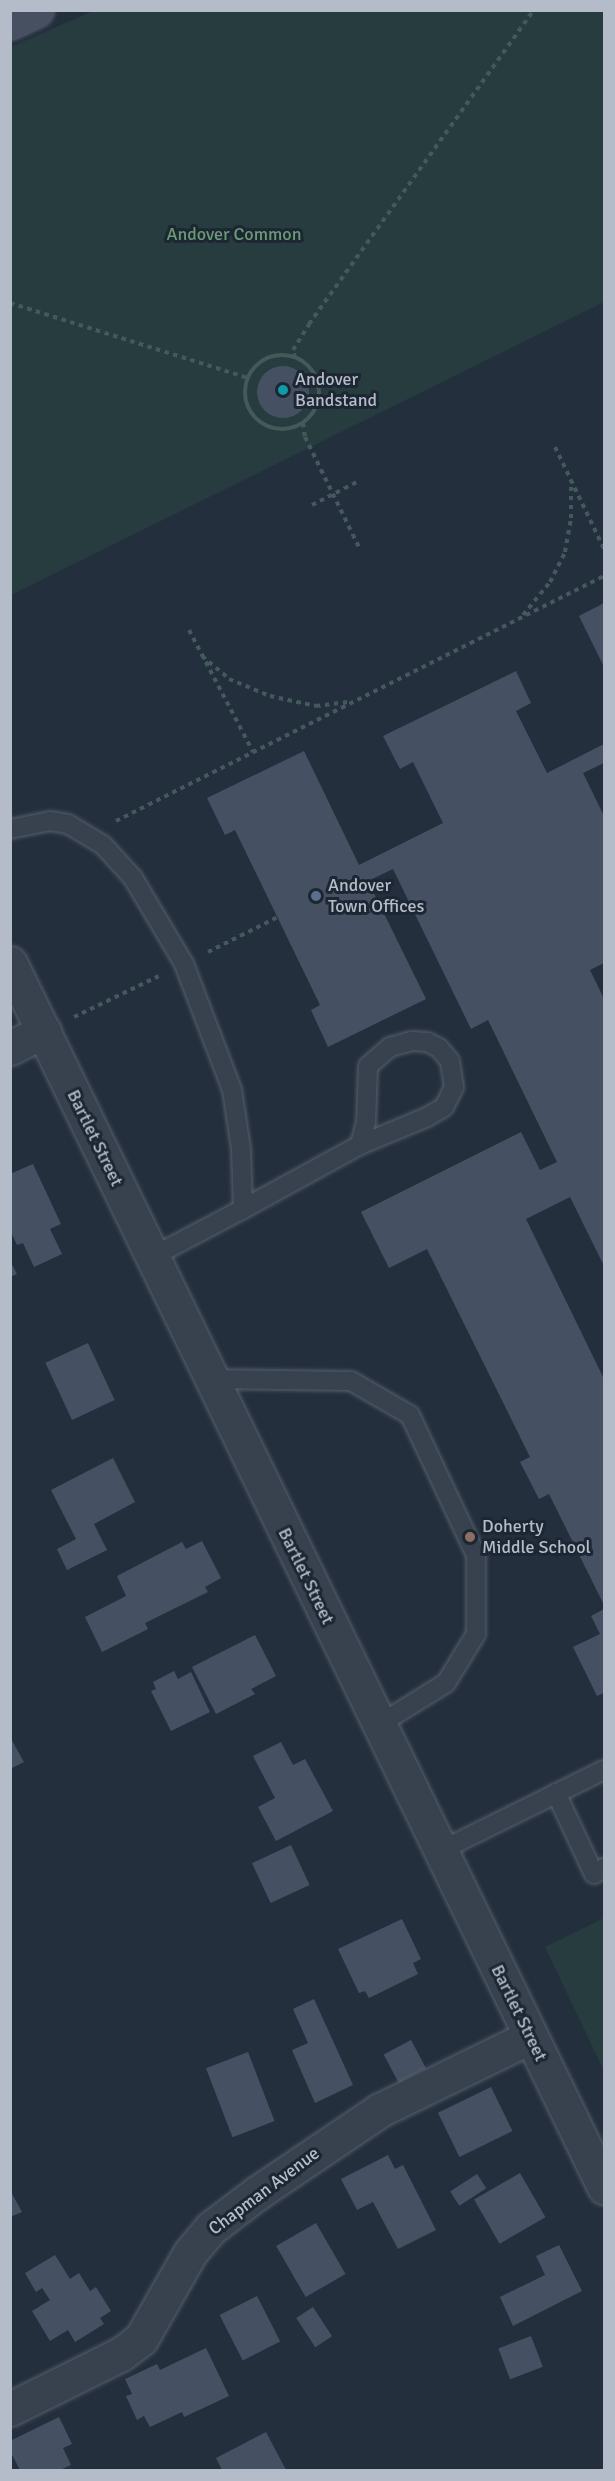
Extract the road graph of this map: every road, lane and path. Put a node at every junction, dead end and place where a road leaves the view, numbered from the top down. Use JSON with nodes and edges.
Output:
{"nodes":[{"id":1,"x":36,"y":10,"type":"edge"},
{"id":2,"x":534,"y":10,"type":"edge"},
{"id":3,"x":10,"y":22,"type":"edge"},
{"id":4,"x":10,"y":303,"type":"edge"},
{"id":5,"x":295,"y":358,"type":"junction"},
{"id":6,"x":248,"y":378,"type":"junction"},
{"id":7,"x":303,"y":423,"type":"junction"},
{"id":8,"x":555,"y":447,"type":"dead end"},
{"id":9,"x":571,"y":480,"type":"junction"},
{"id":10,"x":357,"y":482,"type":"dead end"},
{"id":11,"x":333,"y":494,"type":"junction"},
{"id":12,"x":312,"y":505,"type":"dead end"},
{"id":13,"x":359,"y":547,"type":"dead end"},
{"id":14,"x":604,"y":549,"type":"edge"},
{"id":15,"x":604,"y":576,"type":"edge"},
{"id":16,"x":520,"y":618,"type":"junction"},
{"id":17,"x":189,"y":630,"type":"dead end"},
{"id":18,"x":202,"y":656,"type":"junction"},
{"id":19,"x":353,"y":702,"type":"junction"},
{"id":20,"x":253,"y":752,"type":"junction"},
{"id":21,"x":10,"y":829,"type":"edge"},
{"id":22,"x":89,"y":835,"type":"junction"},
{"id":23,"x":10,"y":963,"type":"edge"},
{"id":24,"x":44,"y":1031,"type":"junction"},
{"id":25,"x":10,"y":1048,"type":"edge"},
{"id":26,"x":360,"y":1145,"type":"junction"},
{"id":27,"x":243,"y":1209,"type":"junction"},
{"id":28,"x":152,"y":1257,"type":"junction"},
{"id":29,"x":211,"y":1379,"type":"junction"},
{"id":30,"x":378,"y":1725,"type":"junction"},
{"id":31,"x":604,"y":1770,"type":"edge"},
{"id":32,"x":556,"y":1793,"type":"junction"},
{"id":33,"x":440,"y":1851,"type":"junction"},
{"id":34,"x":604,"y":1868,"type":"edge"},
{"id":35,"x":530,"y":2037,"type":"junction"},
{"id":36,"x":604,"y":2187,"type":"edge"},
{"id":37,"x":10,"y":2409,"type":"edge"}],
"edges":[{"from":1,"to":3,"type":"street"},
{"from":2,"to":5,"type":"path"},
{"from":4,"to":6,"type":"path"},
{"from":5,"to":6,"type":"path"},
{"from":5,"to":7,"type":"path"},
{"from":6,"to":7,"type":"path"},
{"from":7,"to":11,"type":"path"},
{"from":8,"to":9,"type":"path"},
{"from":9,"to":14,"type":"path"},
{"from":9,"to":16,"type":"path"},
{"from":10,"to":11,"type":"path"},
{"from":11,"to":12,"type":"path"},
{"from":11,"to":13,"type":"path"},
{"from":15,"to":16,"type":"path"},
{"from":16,"to":19,"type":"path"},
{"from":17,"to":18,"type":"path"},
{"from":18,"to":19,"type":"path"},
{"from":18,"to":20,"type":"path"},
{"from":19,"to":20,"type":"path"},
{"from":20,"to":22,"type":"path"},
{"from":21,"to":22,"type":"lane"},
{"from":22,"to":27,"type":"lane"},
{"from":23,"to":24,"type":"street","name":"Bartlet Street"},
{"from":24,"to":25,"type":"street"},
{"from":24,"to":28,"type":"street","name":"Bartlet Street"},
{"from":26,"to":26,"type":"lane"},
{"from":26,"to":27,"type":"lane"},
{"from":27,"to":28,"type":"lane"},
{"from":28,"to":29,"type":"street","name":"Bartlet Street"},
{"from":29,"to":30,"type":"street","name":"Bartlet Street"},
{"from":29,"to":30,"type":"lane"},
{"from":30,"to":33,"type":"street","name":"Bartlet Street"},
{"from":31,"to":32,"type":"lane"},
{"from":32,"to":33,"type":"lane"},
{"from":32,"to":34,"type":"lane"},
{"from":33,"to":35,"type":"street","name":"Bartlet Street"},
{"from":35,"to":36,"type":"street","name":"Bartlet Street"},
{"from":35,"to":37,"type":"street","name":"Chapman Avenue"}]}
